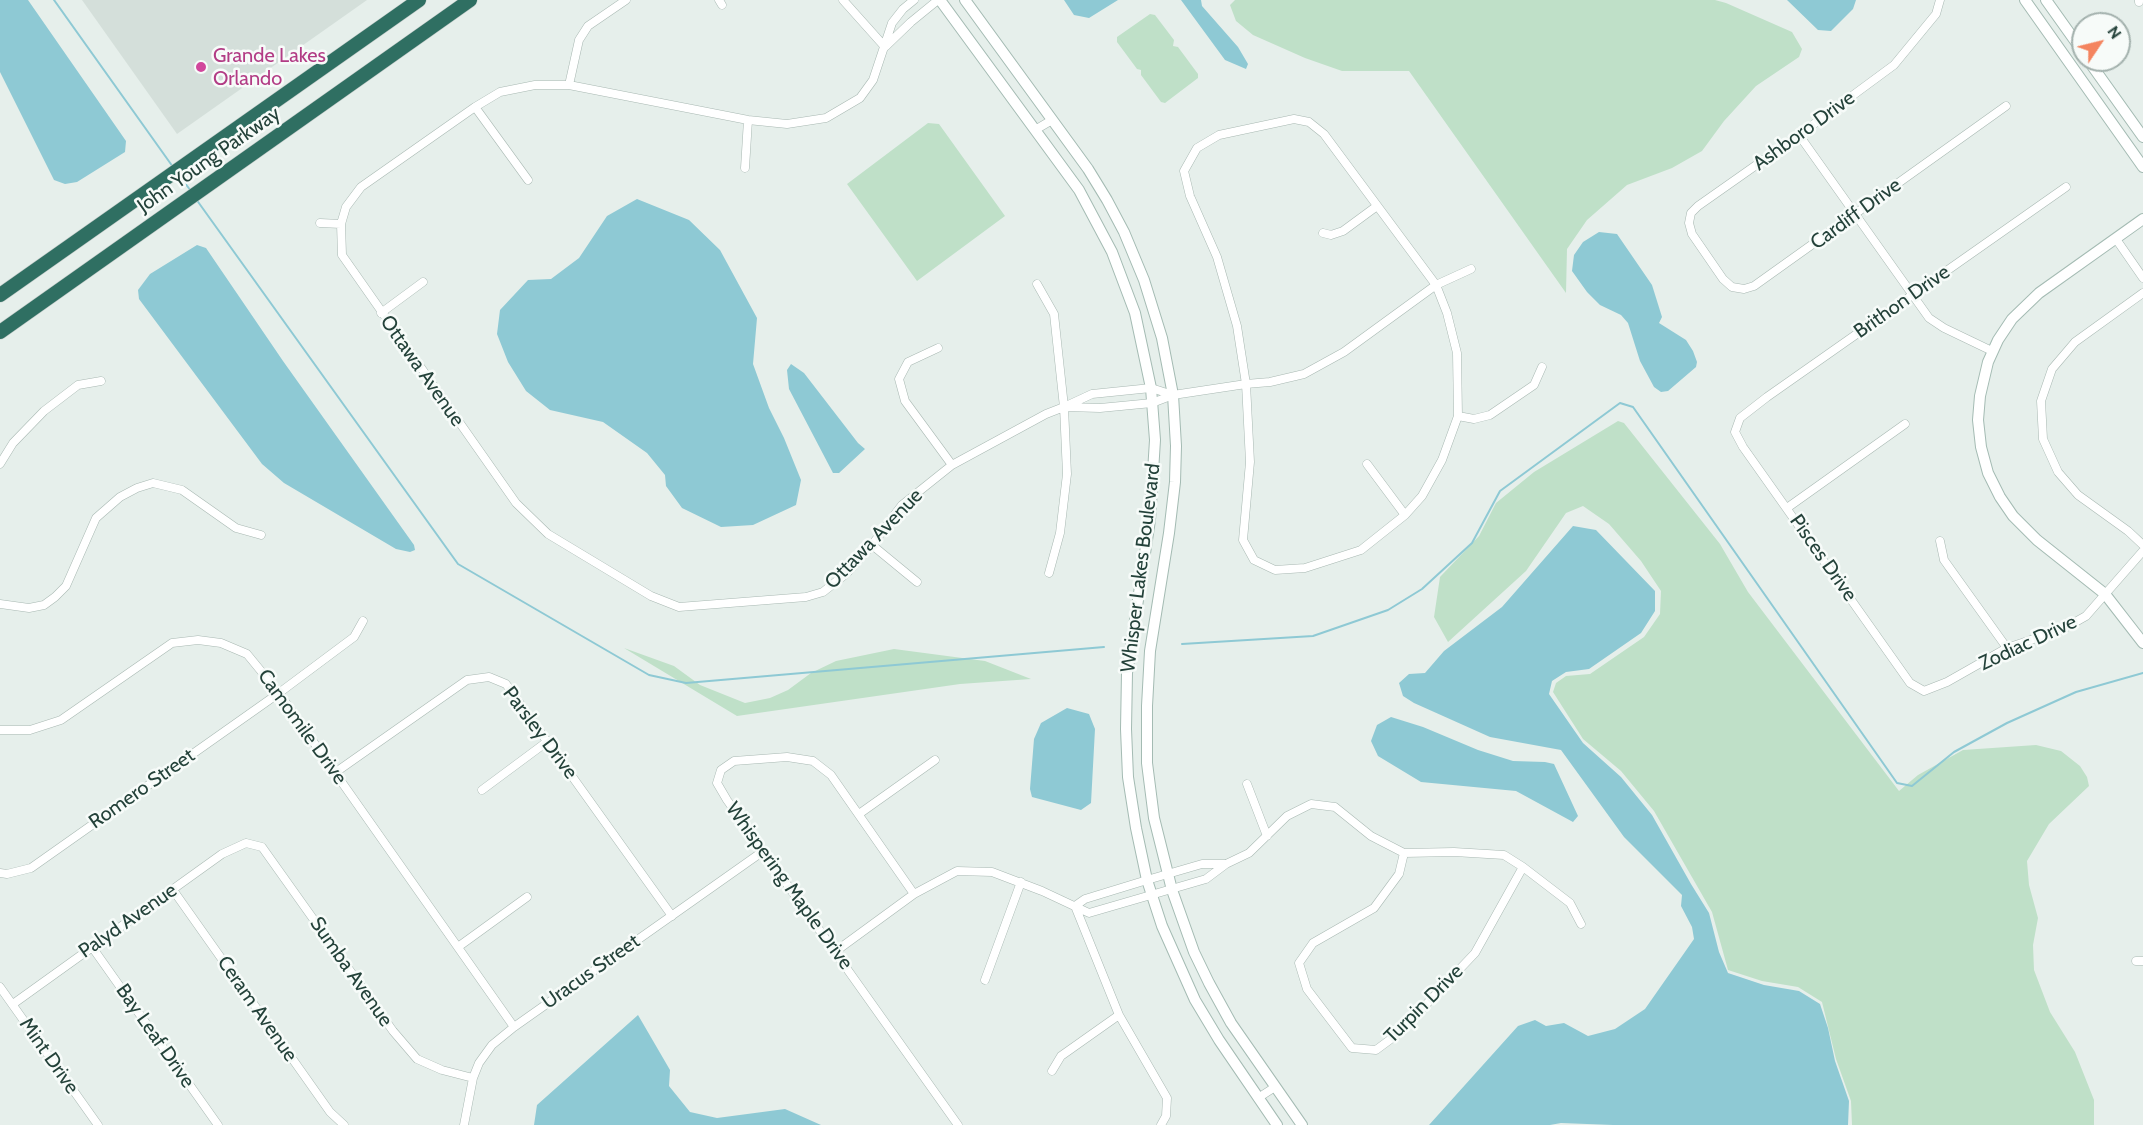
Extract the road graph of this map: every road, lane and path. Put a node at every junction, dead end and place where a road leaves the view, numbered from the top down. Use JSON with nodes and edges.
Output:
{"nodes":[{"id":1,"x":419,"y":0,"type":"edge"},
{"id":2,"x":470,"y":0,"type":"edge"},
{"id":3,"x":626,"y":0,"type":"edge"},
{"id":4,"x":843,"y":0,"type":"edge"},
{"id":5,"x":914,"y":0,"type":"edge"},
{"id":6,"x":939,"y":0,"type":"edge"},
{"id":7,"x":966,"y":0,"type":"edge"},
{"id":8,"x":1940,"y":0,"type":"edge"},
{"id":9,"x":2025,"y":0,"type":"edge"},
{"id":10,"x":2046,"y":0,"type":"edge"},
{"id":11,"x":2071,"y":35,"type":"edge"},
{"id":12,"x":885,"y":47,"type":"junction"},
{"id":13,"x":2097,"y":72,"type":"edge"},
{"id":14,"x":569,"y":86,"type":"junction"},
{"id":15,"x":2006,"y":106,"type":"dead end"},
{"id":16,"x":474,"y":107,"type":"junction"},
{"id":17,"x":748,"y":120,"type":"junction"},
{"id":18,"x":1052,"y":120,"type":"junction"},
{"id":19,"x":1035,"y":130,"type":"junction"},
{"id":20,"x":1799,"y":135,"type":"junction"},
{"id":21,"x":2143,"y":137,"type":"edge"},
{"id":22,"x":2143,"y":167,"type":"edge"},
{"id":23,"x":745,"y":168,"type":"dead end"},
{"id":24,"x":528,"y":180,"type":"dead end"},
{"id":25,"x":2066,"y":187,"type":"dead end"},
{"id":26,"x":1377,"y":206,"type":"junction"},
{"id":27,"x":1855,"y":215,"type":"junction"},
{"id":28,"x":2143,"y":219,"type":"edge"},
{"id":29,"x":320,"y":223,"type":"dead end"},
{"id":30,"x":341,"y":224,"type":"junction"},
{"id":31,"x":1323,"y":233,"type":"dead end"},
{"id":32,"x":2116,"y":239,"type":"junction"},
{"id":33,"x":1709,"y":259,"type":"joint"},
{"id":34,"x":1471,"y":268,"type":"dead end"},
{"id":35,"x":2143,"y":278,"type":"edge"},
{"id":36,"x":423,"y":282,"type":"dead end"},
{"id":37,"x":1036,"y":284,"type":"dead end"},
{"id":38,"x":1436,"y":285,"type":"junction"},
{"id":39,"x":2143,"y":293,"type":"edge"},
{"id":40,"x":0,"y":295,"type":"edge"},
{"id":41,"x":1912,"y":295,"type":"junction"},
{"id":42,"x":381,"y":313,"type":"junction"},
{"id":43,"x":0,"y":332,"type":"edge"},
{"id":44,"x":938,"y":348,"type":"dead end"},
{"id":45,"x":1992,"y":351,"type":"junction"},
{"id":46,"x":1542,"y":367,"type":"dead end"},
{"id":47,"x":101,"y":381,"type":"dead end"},
{"id":48,"x":1246,"y":384,"type":"junction"},
{"id":49,"x":1151,"y":388,"type":"junction"},
{"id":50,"x":1173,"y":395,"type":"junction"},
{"id":51,"x":1152,"y":403,"type":"junction"},
{"id":52,"x":1064,"y":407,"type":"junction"},
{"id":53,"x":1458,"y":416,"type":"junction"},
{"id":54,"x":1740,"y":418,"type":"joint"},
{"id":55,"x":1905,"y":424,"type":"dead end"},
{"id":56,"x":0,"y":464,"type":"edge"},
{"id":57,"x":1367,"y":464,"type":"dead end"},
{"id":58,"x":952,"y":465,"type":"junction"},
{"id":59,"x":1788,"y":508,"type":"junction"},
{"id":60,"x":1405,"y":515,"type":"junction"},
{"id":61,"x":261,"y":535,"type":"dead end"},
{"id":62,"x":1940,"y":541,"type":"dead end"},
{"id":63,"x":872,"y":545,"type":"junction"},
{"id":64,"x":2143,"y":545,"type":"edge"},
{"id":65,"x":2143,"y":551,"type":"edge"},
{"id":66,"x":1049,"y":573,"type":"dead end"},
{"id":67,"x":917,"y":582,"type":"dead end"},
{"id":68,"x":2105,"y":594,"type":"junction"},
{"id":69,"x":0,"y":604,"type":"edge"},
{"id":70,"x":363,"y":621,"type":"dead end"},
{"id":71,"x":2143,"y":643,"type":"edge"},
{"id":72,"x":2007,"y":648,"type":"junction"},
{"id":73,"x":1924,"y":691,"type":"joint"},
{"id":74,"x":279,"y":693,"type":"junction"},
{"id":75,"x":0,"y":730,"type":"edge"},
{"id":76,"x":548,"y":741,"type":"junction"},
{"id":77,"x":935,"y":760,"type":"dead end"},
{"id":78,"x":336,"y":772,"type":"junction"},
{"id":79,"x":1247,"y":784,"type":"dead end"},
{"id":80,"x":482,"y":790,"type":"dead end"},
{"id":81,"x":859,"y":814,"type":"junction"},
{"id":82,"x":1267,"y":836,"type":"junction"},
{"id":83,"x":246,"y":843,"type":"joint"},
{"id":84,"x":762,"y":852,"type":"junction"},
{"id":85,"x":1404,"y":853,"type":"junction"},
{"id":86,"x":1226,"y":864,"type":"junction"},
{"id":87,"x":1523,"y":867,"type":"junction"},
{"id":88,"x":0,"y":873,"type":"edge"},
{"id":89,"x":1167,"y":874,"type":"junction"},
{"id":90,"x":1148,"y":880,"type":"junction"},
{"id":91,"x":1021,"y":882,"type":"junction"},
{"id":92,"x":173,"y":890,"type":"junction"},
{"id":93,"x":1172,"y":890,"type":"junction"},
{"id":94,"x":914,"y":894,"type":"junction"},
{"id":95,"x":1152,"y":895,"type":"junction"},
{"id":96,"x":527,"y":897,"type":"dead end"},
{"id":97,"x":1075,"y":906,"type":"junction"},
{"id":98,"x":672,"y":916,"type":"junction"},
{"id":99,"x":1581,"y":924,"type":"dead end"},
{"id":100,"x":458,"y":946,"type":"junction"},
{"id":101,"x":92,"y":947,"type":"junction"},
{"id":102,"x":836,"y":951,"type":"junction"},
{"id":103,"x":986,"y":980,"type":"dead end"},
{"id":104,"x":0,"y":987,"type":"edge"},
{"id":105,"x":13,"y":1005,"type":"junction"},
{"id":106,"x":1119,"y":1015,"type":"junction"},
{"id":107,"x":514,"y":1027,"type":"junction"},
{"id":108,"x":1052,"y":1071,"type":"dead end"},
{"id":109,"x":473,"y":1078,"type":"junction"},
{"id":110,"x":1275,"y":1087,"type":"junction"},
{"id":111,"x":1258,"y":1098,"type":"junction"},
{"id":112,"x":98,"y":1125,"type":"edge"},
{"id":113,"x":218,"y":1125,"type":"edge"},
{"id":114,"x":344,"y":1125,"type":"edge"},
{"id":115,"x":464,"y":1125,"type":"edge"},
{"id":116,"x":958,"y":1125,"type":"edge"},
{"id":117,"x":1161,"y":1125,"type":"edge"},
{"id":118,"x":1277,"y":1125,"type":"edge"},
{"id":119,"x":1302,"y":1125,"type":"edge"}],
"edges":[{"from":1,"to":40,"type":"highway","name":"John Young Parkway"},
{"from":2,"to":43,"type":"highway","name":"John Young Parkway"},
{"from":3,"to":14,"type":"street"},
{"from":4,"to":12,"type":"street"},
{"from":5,"to":12,"type":"street","name":"Ottawa Avenue"},
{"from":6,"to":12,"type":"street","name":"Ottawa Avenue"},
{"from":6,"to":19,"type":"street","name":"Whisper Lakes Boulevard"},
{"from":7,"to":18,"type":"street","name":"Whisper Lakes Boulevard"},
{"from":8,"to":20,"type":"street","name":"Ashboro Drive"},
{"from":9,"to":22,"type":"street"},
{"from":10,"to":11,"type":"street"},
{"from":12,"to":17,"type":"street","name":"Ottawa Avenue"},
{"from":13,"to":21,"type":"street"},
{"from":14,"to":16,"type":"street","name":"Ottawa Avenue"},
{"from":14,"to":17,"type":"street","name":"Ottawa Avenue"},
{"from":15,"to":27,"type":"street","name":"Cardiff Drive"},
{"from":16,"to":24,"type":"street"},
{"from":16,"to":30,"type":"street","name":"Ottawa Avenue"},
{"from":17,"to":23,"type":"street"},
{"from":18,"to":19,"type":"street"},
{"from":18,"to":50,"type":"street","name":"Whisper Lakes Boulevard"},
{"from":19,"to":49,"type":"street","name":"Whisper Lakes Boulevard"},
{"from":20,"to":27,"type":"street"},
{"from":20,"to":33,"type":"street","name":"Ashboro Drive"},
{"from":25,"to":41,"type":"street","name":"Brithon Drive"},
{"from":26,"to":31,"type":"street"},
{"from":26,"to":38,"type":"street"},
{"from":26,"to":48,"type":"street"},
{"from":27,"to":33,"type":"street","name":"Cardiff Drive"},
{"from":27,"to":41,"type":"street"},
{"from":28,"to":32,"type":"street"},
{"from":29,"to":30,"type":"street"},
{"from":30,"to":42,"type":"street","name":"Ottawa Avenue"},
{"from":32,"to":35,"type":"street"},
{"from":32,"to":45,"type":"street"},
{"from":34,"to":38,"type":"street","name":"Ottawa Avenue"},
{"from":36,"to":42,"type":"street"},
{"from":37,"to":52,"type":"street"},
{"from":38,"to":48,"type":"street","name":"Ottawa Avenue"},
{"from":38,"to":53,"type":"street"},
{"from":39,"to":64,"type":"street"},
{"from":41,"to":45,"type":"street"},
{"from":41,"to":54,"type":"street","name":"Brithon Drive"},
{"from":42,"to":63,"type":"street","name":"Ottawa Avenue"},
{"from":44,"to":58,"type":"street"},
{"from":45,"to":68,"type":"street"},
{"from":46,"to":53,"type":"street"},
{"from":47,"to":56,"type":"street"},
{"from":48,"to":50,"type":"street","name":"Ottawa Avenue"},
{"from":48,"to":60,"type":"street"},
{"from":49,"to":50,"type":"street","name":"Ottawa Avenue"},
{"from":49,"to":51,"type":"street","name":"Whisper Lakes Boulevard"},
{"from":49,"to":52,"type":"street","name":"Ottawa Avenue"},
{"from":50,"to":51,"type":"street","name":"Ottawa Avenue"},
{"from":50,"to":89,"type":"street","name":"Whisper Lakes Boulevard"},
{"from":51,"to":52,"type":"street","name":"Ottawa Avenue"},
{"from":51,"to":90,"type":"street","name":"Whisper Lakes Boulevard"},
{"from":52,"to":58,"type":"street","name":"Ottawa Avenue"},
{"from":52,"to":66,"type":"street"},
{"from":53,"to":60,"type":"street"},
{"from":54,"to":59,"type":"street","name":"Pisces Drive"},
{"from":55,"to":59,"type":"street"},
{"from":57,"to":60,"type":"street"},
{"from":58,"to":63,"type":"street","name":"Ottawa Avenue"},
{"from":59,"to":73,"type":"street","name":"Pisces Drive"},
{"from":61,"to":69,"type":"street"},
{"from":62,"to":72,"type":"street"},
{"from":63,"to":67,"type":"street"},
{"from":65,"to":68,"type":"street","name":"Zodiac Drive"},
{"from":68,"to":71,"type":"street"},
{"from":68,"to":72,"type":"street","name":"Zodiac Drive"},
{"from":70,"to":74,"type":"street","name":"Romero Street"},
{"from":72,"to":73,"type":"street","name":"Zodiac Drive"},
{"from":74,"to":75,"type":"street","name":"Camomile Drive"},
{"from":74,"to":78,"type":"street","name":"Camomile Drive"},
{"from":74,"to":88,"type":"street","name":"Romero Street"},
{"from":76,"to":78,"type":"street","name":"Parsley Drive"},
{"from":76,"to":80,"type":"street"},
{"from":76,"to":98,"type":"street","name":"Parsley Drive"},
{"from":77,"to":81,"type":"street"},
{"from":78,"to":100,"type":"street","name":"Camomile Drive"},
{"from":79,"to":82,"type":"street"},
{"from":81,"to":84,"type":"street","name":"Whispering Maple Drive"},
{"from":81,"to":94,"type":"street","name":"Whispering Maple Drive"},
{"from":82,"to":85,"type":"street"},
{"from":82,"to":86,"type":"street"},
{"from":83,"to":92,"type":"street","name":"Palyd Avenue"},
{"from":83,"to":109,"type":"street","name":"Sumba Avenue"},
{"from":84,"to":98,"type":"street","name":"Uracus Street"},
{"from":84,"to":102,"type":"street","name":"Whispering Maple Drive"},
{"from":85,"to":87,"type":"street"},
{"from":85,"to":87,"type":"street","name":"Turpin Drive"},
{"from":86,"to":89,"type":"street"},
{"from":86,"to":93,"type":"street"},
{"from":87,"to":99,"type":"street"},
{"from":89,"to":90,"type":"street"},
{"from":89,"to":93,"type":"street","name":"Whisper Lakes Boulevard"},
{"from":90,"to":95,"type":"street","name":"Whisper Lakes Boulevard"},
{"from":90,"to":97,"type":"street"},
{"from":91,"to":94,"type":"street"},
{"from":91,"to":97,"type":"street"},
{"from":91,"to":103,"type":"street"},
{"from":92,"to":101,"type":"street","name":"Palyd Avenue"},
{"from":92,"to":114,"type":"street","name":"Ceram Avenue"},
{"from":93,"to":95,"type":"street"},
{"from":93,"to":110,"type":"street","name":"Whisper Lakes Boulevard"},
{"from":94,"to":102,"type":"street"},
{"from":95,"to":97,"type":"street"},
{"from":95,"to":111,"type":"street","name":"Whisper Lakes Boulevard"},
{"from":96,"to":100,"type":"street"},
{"from":97,"to":106,"type":"street"},
{"from":98,"to":107,"type":"street","name":"Uracus Street"},
{"from":100,"to":107,"type":"street","name":"Camomile Drive"},
{"from":101,"to":105,"type":"street","name":"Palyd Avenue"},
{"from":101,"to":113,"type":"street","name":"Bay Leaf Drive"},
{"from":102,"to":116,"type":"street","name":"Whispering Maple Drive"},
{"from":104,"to":105,"type":"street","name":"Mint Drive"},
{"from":105,"to":112,"type":"street","name":"Mint Drive"},
{"from":106,"to":108,"type":"street"},
{"from":106,"to":117,"type":"street"},
{"from":107,"to":109,"type":"street","name":"Uracus Street"},
{"from":109,"to":115,"type":"street","name":"Uracus Street"},
{"from":110,"to":111,"type":"street"},
{"from":110,"to":119,"type":"street","name":"Whisper Lakes Boulevard"},
{"from":111,"to":118,"type":"street","name":"Whisper Lakes Boulevard"}]}
